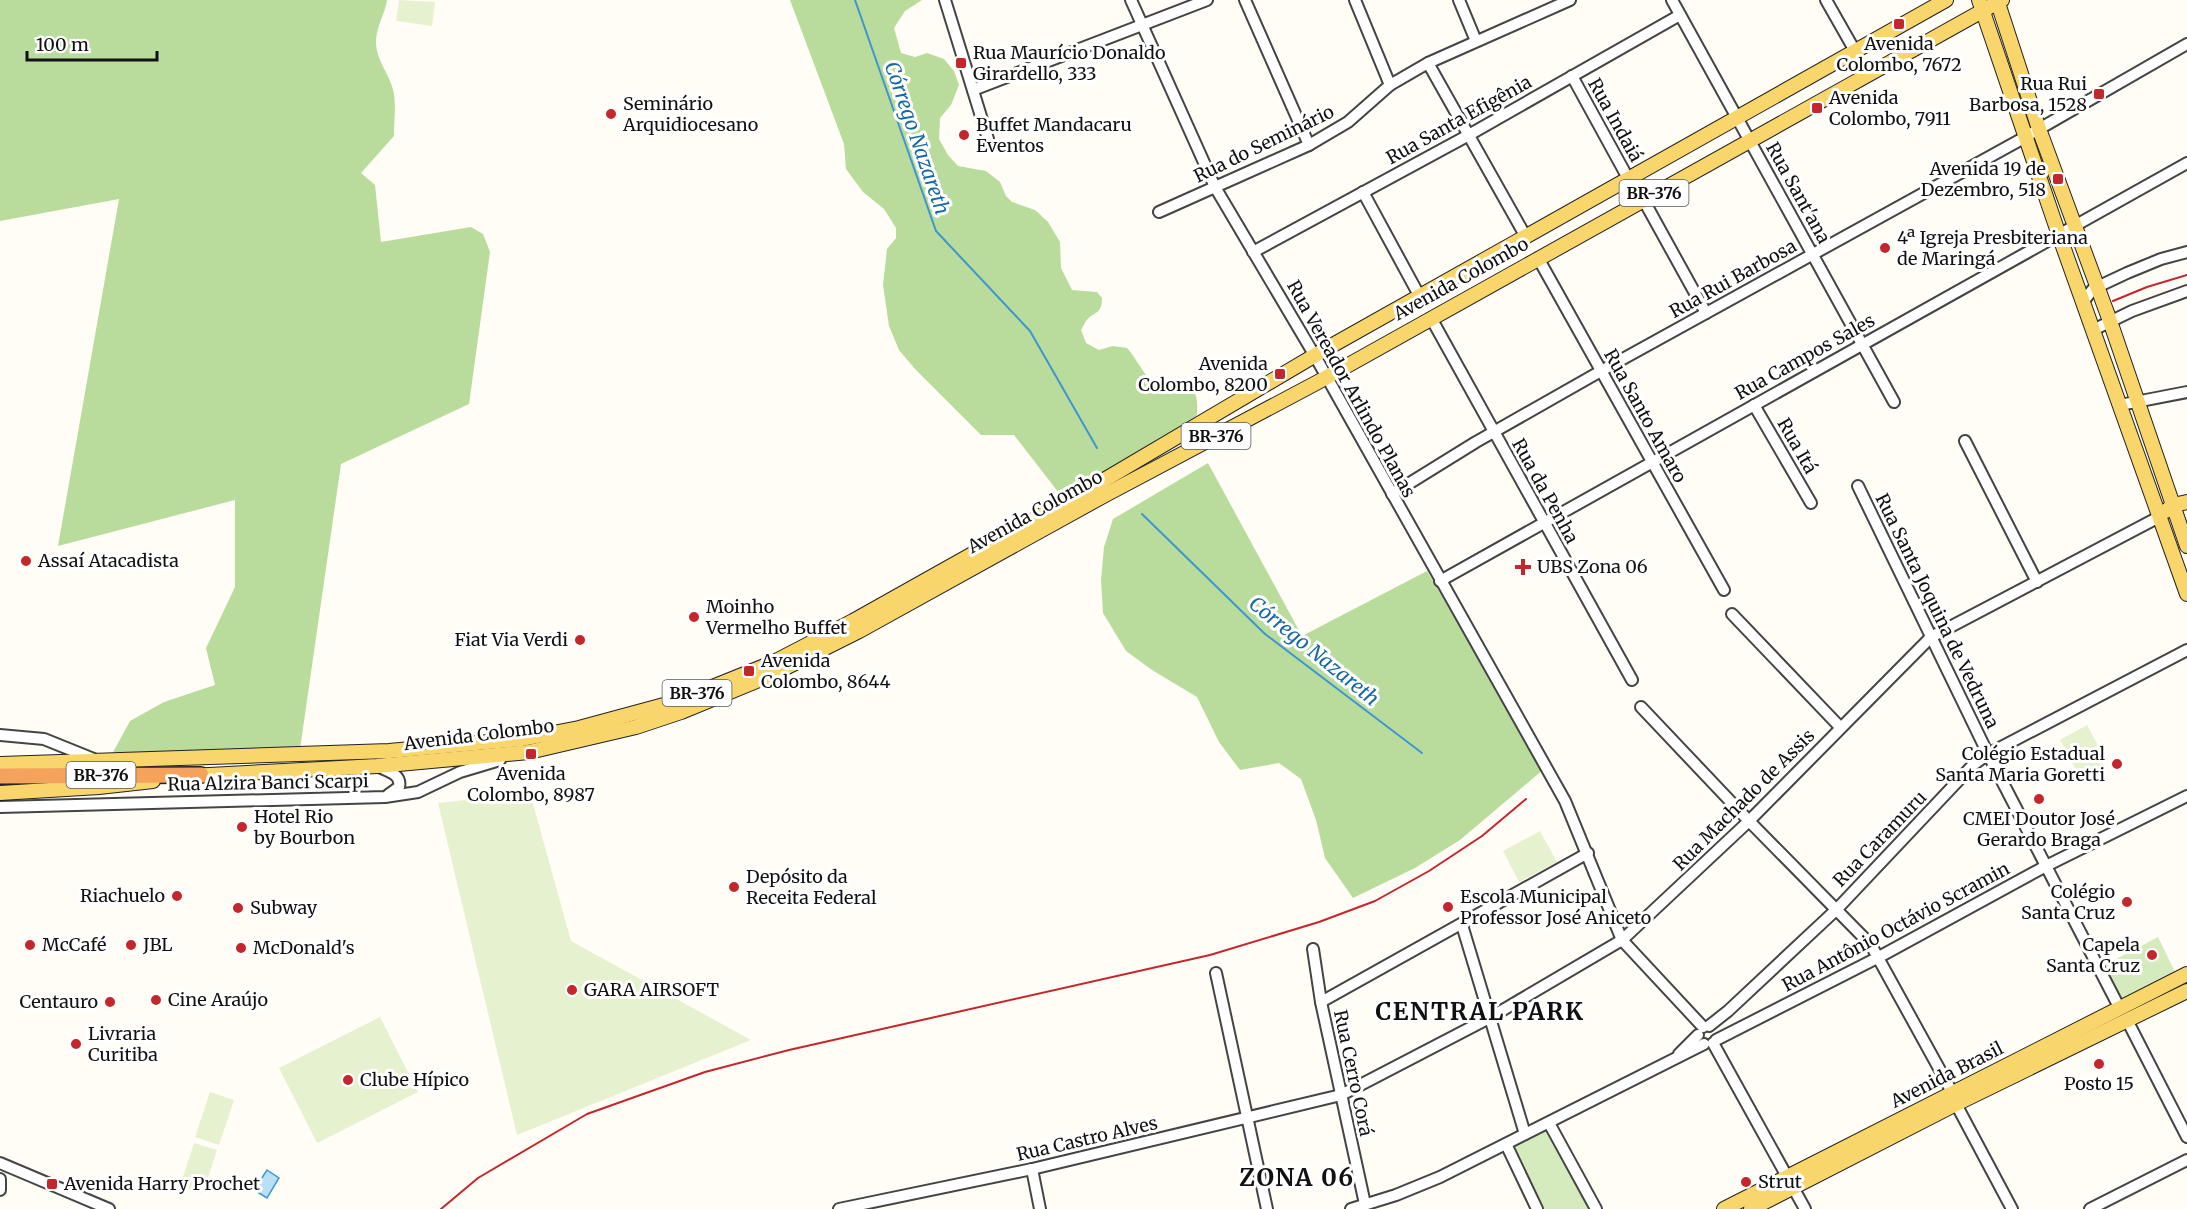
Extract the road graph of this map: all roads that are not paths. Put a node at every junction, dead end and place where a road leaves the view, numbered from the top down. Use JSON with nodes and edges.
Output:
{"nodes":[{"id":1,"x":945,"y":0,"type":"edge"},
{"id":2,"x":1131,"y":0,"type":"edge"},
{"id":3,"x":1207,"y":0,"type":"edge"},
{"id":4,"x":1245,"y":0,"type":"edge"},
{"id":5,"x":1355,"y":0,"type":"edge"},
{"id":6,"x":1459,"y":0,"type":"edge"},
{"id":7,"x":1672,"y":0,"type":"edge"},
{"id":8,"x":1826,"y":0,"type":"edge"},
{"id":9,"x":1946,"y":0,"type":"edge"},
{"id":10,"x":1566,"y":1,"type":"edge"},
{"id":11,"x":1999,"y":1,"type":"edge"},
{"id":12,"x":1981,"y":6,"type":"edge"},
{"id":13,"x":1680,"y":15,"type":"junction"},
{"id":14,"x":1142,"y":24,"type":"junction"},
{"id":15,"x":1476,"y":41,"type":"junction"},
{"id":16,"x":2187,"y":45,"type":"edge"},
{"id":17,"x":1855,"y":51,"type":"junction"},
{"id":18,"x":1428,"y":63,"type":"junction"},
{"id":19,"x":1572,"y":76,"type":"junction"},
{"id":20,"x":1390,"y":85,"type":"junction"},
{"id":21,"x":973,"y":90,"type":"junction"},
{"id":22,"x":1738,"y":118,"type":"junction"},
{"id":23,"x":2039,"y":129,"type":"junction"},
{"id":24,"x":1467,"y":136,"type":"junction"},
{"id":25,"x":2026,"y":137,"type":"junction"},
{"id":26,"x":988,"y":139,"type":"dead end"},
{"id":27,"x":1750,"y":139,"type":"junction"},
{"id":28,"x":1309,"y":145,"type":"junction"},
{"id":29,"x":2187,"y":163,"type":"edge"},
{"id":30,"x":1629,"y":180,"type":"junction"},
{"id":31,"x":1215,"y":187,"type":"junction"},
{"id":32,"x":1363,"y":192,"type":"junction"},
{"id":33,"x":1643,"y":199,"type":"junction"},
{"id":34,"x":1159,"y":212,"type":"dead end"},
{"id":35,"x":2074,"y":226,"type":"junction"},
{"id":36,"x":2058,"y":235,"type":"junction"},
{"id":37,"x":1526,"y":237,"type":"junction"},
{"id":38,"x":1254,"y":252,"type":"junction"},
{"id":39,"x":2187,"y":252,"type":"edge"},
{"id":40,"x":1812,"y":253,"type":"junction"},
{"id":41,"x":1538,"y":258,"type":"junction"},
{"id":42,"x":1472,"y":267,"type":"junction"},
{"id":43,"x":2098,"y":287,"type":"junction"},
{"id":44,"x":1484,"y":288,"type":"junction"},
{"id":45,"x":2187,"y":291,"type":"edge"},
{"id":46,"x":1420,"y":297,"type":"junction"},
{"id":47,"x":2083,"y":302,"type":"junction"},
{"id":48,"x":1706,"y":313,"type":"junction"},
{"id":49,"x":1431,"y":318,"type":"junction"},
{"id":50,"x":2110,"y":321,"type":"junction"},
{"id":51,"x":2092,"y":330,"type":"junction"},
{"id":52,"x":1862,"y":344,"type":"junction"},
{"id":53,"x":1315,"y":356,"type":"junction"},
{"id":54,"x":1601,"y":371,"type":"junction"},
{"id":55,"x":1326,"y":377,"type":"junction"},
{"id":56,"x":2187,"y":392,"type":"edge"},
{"id":57,"x":2136,"y":401,"type":"junction"},
{"id":58,"x":1894,"y":402,"type":"dead end"},
{"id":59,"x":1754,"y":405,"type":"junction"},
{"id":60,"x":2120,"y":405,"type":"junction"},
{"id":61,"x":1494,"y":432,"type":"junction"},
{"id":62,"x":1965,"y":441,"type":"dead end"},
{"id":63,"x":1652,"y":462,"type":"junction"},
{"id":64,"x":1858,"y":486,"type":"dead end"},
{"id":65,"x":1392,"y":494,"type":"junction"},
{"id":66,"x":2187,"y":502,"type":"edge"},
{"id":67,"x":1811,"y":504,"type":"dead end"},
{"id":68,"x":2179,"y":512,"type":"edge"},
{"id":69,"x":2159,"y":517,"type":"junction"},
{"id":70,"x":1544,"y":523,"type":"junction"},
{"id":71,"x":2187,"y":546,"type":"edge"},
{"id":72,"x":1440,"y":581,"type":"junction"},
{"id":73,"x":2037,"y":582,"type":"junction"},
{"id":74,"x":1724,"y":590,"type":"dead end"},
{"id":75,"x":2187,"y":594,"type":"edge"},
{"id":76,"x":1732,"y":614,"type":"dead end"},
{"id":77,"x":1931,"y":637,"type":"junction"},
{"id":78,"x":2187,"y":650,"type":"edge"},
{"id":79,"x":1632,"y":680,"type":"dead end"},
{"id":80,"x":1641,"y":707,"type":"dead end"},
{"id":81,"x":1840,"y":727,"type":"junction"},
{"id":82,"x":0,"y":735,"type":"edge"},
{"id":83,"x":529,"y":752,"type":"junction"},
{"id":84,"x":1988,"y":754,"type":"junction"},
{"id":85,"x":102,"y":762,"type":"junction"},
{"id":86,"x":0,"y":764,"type":"edge"},
{"id":87,"x":377,"y":766,"type":"junction"},
{"id":88,"x":201,"y":775,"type":"junction"},
{"id":89,"x":0,"y":776,"type":"edge"},
{"id":90,"x":0,"y":792,"type":"edge"},
{"id":91,"x":2187,"y":796,"type":"edge"},
{"id":92,"x":385,"y":797,"type":"junction"},
{"id":93,"x":5,"y":807,"type":"edge"},
{"id":94,"x":1749,"y":821,"type":"junction"},
{"id":95,"x":1588,"y":853,"type":"junction"},
{"id":96,"x":2046,"y":866,"type":"junction"},
{"id":97,"x":1837,"y":909,"type":"junction"},
{"id":98,"x":1462,"y":925,"type":"junction"},
{"id":99,"x":1622,"y":940,"type":"junction"},
{"id":100,"x":1313,"y":949,"type":"dead end"},
{"id":101,"x":1879,"y":957,"type":"junction"},
{"id":102,"x":1216,"y":973,"type":"dead end"},
{"id":103,"x":2187,"y":974,"type":"edge"},
{"id":104,"x":2187,"y":991,"type":"edge"},
{"id":105,"x":1321,"y":1002,"type":"junction"},
{"id":106,"x":2119,"y":1007,"type":"junction"},
{"id":107,"x":1491,"y":1017,"type":"junction"},
{"id":108,"x":2127,"y":1020,"type":"junction"},
{"id":109,"x":1707,"y":1036,"type":"junction"},
{"id":110,"x":1341,"y":1095,"type":"junction"},
{"id":111,"x":1954,"y":1098,"type":"junction"},
{"id":112,"x":1248,"y":1117,"type":"junction"},
{"id":113,"x":1549,"y":1123,"type":"junction"},
{"id":114,"x":1525,"y":1134,"type":"junction"},
{"id":115,"x":2187,"y":1137,"type":"edge"},
{"id":116,"x":1506,"y":1144,"type":"junction"},
{"id":117,"x":2187,"y":1160,"type":"edge"},
{"id":118,"x":0,"y":1163,"type":"edge"},
{"id":119,"x":1032,"y":1169,"type":"junction"},
{"id":120,"x":0,"y":1179,"type":"edge"},
{"id":121,"x":1790,"y":1181,"type":"junction"},
{"id":122,"x":0,"y":1190,"type":"edge"},
{"id":123,"x":1365,"y":1204,"type":"junction"},
{"id":124,"x":109,"y":1209,"type":"edge"},
{"id":125,"x":838,"y":1209,"type":"edge"},
{"id":126,"x":1040,"y":1209,"type":"edge"},
{"id":127,"x":1267,"y":1209,"type":"edge"},
{"id":128,"x":1351,"y":1209,"type":"edge"},
{"id":129,"x":1537,"y":1209,"type":"edge"},
{"id":130,"x":1596,"y":1209,"type":"edge"},
{"id":131,"x":1724,"y":1209,"type":"edge"},
{"id":132,"x":1751,"y":1209,"type":"edge"},
{"id":133,"x":1805,"y":1209,"type":"edge"},
{"id":134,"x":2012,"y":1209,"type":"edge"},
{"id":135,"x":2090,"y":1209,"type":"edge"}],
"edges":[{"from":1,"to":21,"type":"street"},
{"from":2,"to":14,"type":"street","name":"Rua Vereador Arlindo Planas"},
{"from":3,"to":14,"type":"street"},
{"from":4,"to":28,"type":"street"},
{"from":5,"to":20,"type":"street"},
{"from":6,"to":15,"type":"street"},
{"from":7,"to":13,"type":"street","name":"Rua Sant'ana"},
{"from":8,"to":17,"type":"street"},
{"from":9,"to":17,"type":"main road","name":"Avenida Colombo","number":"BR-376"},
{"from":10,"to":15,"type":"street","name":"Rua do Seminário"},
{"from":11,"to":12,"type":"main road","name":"Avenida Colombo","number":"BR-376"},
{"from":11,"to":23,"type":"main road"},
{"from":12,"to":25,"type":"main road"},
{"from":12,"to":27,"type":"main road","name":"Avenida Colombo","number":"BR-376"},
{"from":13,"to":19,"type":"street","name":"Rua Santa Efigênia"},
{"from":13,"to":22,"type":"street","name":"Rua Sant'ana"},
{"from":14,"to":21,"type":"street"},
{"from":14,"to":31,"type":"street","name":"Rua Vereador Arlindo Planas"},
{"from":15,"to":18,"type":"street","name":"Rua do Seminário"},
{"from":16,"to":23,"type":"street","name":"Rua Rui Barbosa"},
{"from":17,"to":22,"type":"main road","name":"Avenida Colombo","number":"BR-376"},
{"from":18,"to":20,"type":"street","name":"Rua do Seminário"},
{"from":18,"to":24,"type":"street"},
{"from":19,"to":24,"type":"street","name":"Rua Santa Efigênia"},
{"from":19,"to":30,"type":"street","name":"Rua Indaiá"},
{"from":20,"to":28,"type":"street","name":"Rua do Seminário"},
{"from":21,"to":26,"type":"street"},
{"from":22,"to":27,"type":"street","name":"Rua Sant'ana"},
{"from":22,"to":30,"type":"main road","name":"Avenida Colombo","number":"BR-376"},
{"from":23,"to":25,"type":"street","name":"Rua Rui Barbosa"},
{"from":23,"to":35,"type":"main road"},
{"from":24,"to":32,"type":"street","name":"Rua Santa Efigênia"},
{"from":24,"to":37,"type":"street"},
{"from":25,"to":36,"type":"main road"},
{"from":25,"to":40,"type":"street","name":"Rua Rui Barbosa"},
{"from":27,"to":33,"type":"main road","name":"Avenida Colombo","number":"BR-376"},
{"from":27,"to":40,"type":"street","name":"Rua Sant'ana"},
{"from":28,"to":31,"type":"street","name":"Rua do Seminário"},
{"from":29,"to":35,"type":"street","name":"Rua Campos Sales"},
{"from":30,"to":37,"type":"main road","name":"Avenida Colombo","number":"BR-376"},
{"from":31,"to":34,"type":"street","name":"Rua do Seminário"},
{"from":31,"to":38,"type":"street","name":"Rua Vereador Arlindo Planas"},
{"from":32,"to":38,"type":"street","name":"Rua Santa Efigênia"},
{"from":32,"to":46,"type":"street"},
{"from":33,"to":41,"type":"main road","name":"Avenida Colombo","number":"BR-376"},
{"from":33,"to":48,"type":"street"},
{"from":35,"to":36,"type":"street","name":"Rua Campos Sales"},
{"from":35,"to":43,"type":"main road"},
{"from":36,"to":47,"type":"main road"},
{"from":36,"to":52,"type":"street","name":"Rua Campos Sales"},
{"from":37,"to":42,"type":"main road","name":"Avenida Colombo","number":"BR-376"},
{"from":38,"to":53,"type":"street","name":"Rua Vereador Arlindo Planas"},
{"from":39,"to":43,"type":"street"},
{"from":40,"to":48,"type":"street","name":"Rua Rui Barbosa"},
{"from":40,"to":52,"type":"street","name":"Rua Sant'ana"},
{"from":41,"to":44,"type":"main road","name":"Avenida Colombo","number":"BR-376"},
{"from":41,"to":54,"type":"street","name":"Rua Santo Amaro"},
{"from":42,"to":44,"type":"main road"},
{"from":42,"to":46,"type":"main road","name":"Avenida Colombo","number":"BR-376"},
{"from":43,"to":47,"type":"street"},
{"from":43,"to":50,"type":"main road"},
{"from":44,"to":49,"type":"main road","name":"Avenida Colombo","number":"BR-376"},
{"from":45,"to":50,"type":"street"},
{"from":46,"to":53,"type":"main road","name":"Avenida Colombo","number":"BR-376"},
{"from":47,"to":51,"type":"main road"},
{"from":48,"to":54,"type":"street","name":"Rua Rui Barbosa"},
{"from":49,"to":55,"type":"main road","name":"Avenida Colombo","number":"BR-376"},
{"from":49,"to":61,"type":"street","name":"Rua da Penha"},
{"from":50,"to":51,"type":"street"},
{"from":50,"to":57,"type":"main road"},
{"from":51,"to":60,"type":"main road"},
{"from":52,"to":58,"type":"street","name":"Rua Sant'ana"},
{"from":52,"to":59,"type":"street","name":"Rua Campos Sales"},
{"from":53,"to":55,"type":"street","name":"Rua Vereador Arlindo Planas"},
{"from":53,"to":85,"type":"main road","name":"Avenida Colombo","number":"BR-376"},
{"from":54,"to":61,"type":"street","name":"Rua Rui Barbosa"},
{"from":54,"to":63,"type":"street","name":"Rua Santo Amaro"},
{"from":55,"to":65,"type":"street","name":"Rua Vereador Arlindo Planas"},
{"from":55,"to":83,"type":"main road","name":"Avenida Colombo","number":"BR-376"},
{"from":56,"to":57,"type":"street"},
{"from":57,"to":60,"type":"street"},
{"from":57,"to":68,"type":"main road"},
{"from":59,"to":63,"type":"street","name":"Rua Campos Sales"},
{"from":59,"to":67,"type":"street","name":"Rua Itá"},
{"from":60,"to":69,"type":"main road"},
{"from":61,"to":65,"type":"street","name":"Rua Rui Barbosa"},
{"from":61,"to":70,"type":"street","name":"Rua da Penha"},
{"from":62,"to":73,"type":"street"},
{"from":63,"to":70,"type":"street","name":"Rua Campos Sales"},
{"from":63,"to":74,"type":"street","name":"Rua Santo Amaro"},
{"from":64,"to":77,"type":"street","name":"Rua Santa Joquina de Vedruna"},
{"from":65,"to":72,"type":"street","name":"Rua Vereador Arlindo Planas"},
{"from":66,"to":68,"type":"main road"},
{"from":68,"to":69,"type":"main road"},
{"from":68,"to":71,"type":"main road"},
{"from":69,"to":73,"type":"street","name":"Rua Machado de Assis"},
{"from":69,"to":75,"type":"main road"},
{"from":70,"to":72,"type":"street","name":"Rua Campos Sales"},
{"from":70,"to":79,"type":"street","name":"Rua da Penha"},
{"from":72,"to":95,"type":"street","name":"Rua Vereador Arlindo Planas"},
{"from":73,"to":77,"type":"street","name":"Rua Machado de Assis"},
{"from":76,"to":81,"type":"street"},
{"from":77,"to":81,"type":"street","name":"Rua Machado de Assis"},
{"from":77,"to":84,"type":"street","name":"Rua Santa Joquina de Vedruna"},
{"from":78,"to":84,"type":"street","name":"Rua Caramuru"},
{"from":80,"to":94,"type":"street"},
{"from":81,"to":94,"type":"street","name":"Rua Machado de Assis"},
{"from":82,"to":85,"type":"street"},
{"from":83,"to":87,"type":"main road","name":"Avenida Colombo","number":"BR-376"},
{"from":83,"to":92,"type":"street","name":"Rua Alzira Banci Scarpi"},
{"from":84,"to":96,"type":"street","name":"Rua Santa Joquina de Vedruna"},
{"from":84,"to":97,"type":"street","name":"Rua Caramuru"},
{"from":85,"to":86,"type":"main road","name":"Avenida Colombo","number":"BR-376"},
{"from":87,"to":88,"type":"main road","name":"Avenida Colombo","number":"BR-376"},
{"from":87,"to":92,"type":"street"},
{"from":88,"to":89,"type":"highway","name":"Avenida Colombo","number":"BR-376"},
{"from":88,"to":90,"type":"main road"},
{"from":91,"to":96,"type":"street","name":"Rua Antônio Octávio Scramin"},
{"from":92,"to":93,"type":"street","name":"Rua Alzira Banci Scarpi"},
{"from":94,"to":97,"type":"street"},
{"from":94,"to":99,"type":"street","name":"Rua Machado de Assis"},
{"from":95,"to":98,"type":"street"},
{"from":95,"to":99,"type":"street","name":"Rua Vereador Arlindo Planas"},
{"from":96,"to":101,"type":"street","name":"Rua Antônio Octávio Scramin"},
{"from":96,"to":106,"type":"street","name":"Rua Santa Joquina de Vedruna"},
{"from":97,"to":101,"type":"street"},
{"from":97,"to":109,"type":"street","name":"Rua Caramuru"},
{"from":98,"to":105,"type":"street"},
{"from":98,"to":107,"type":"street"},
{"from":99,"to":107,"type":"street","name":"Rua Machado de Assis"},
{"from":99,"to":109,"type":"street"},
{"from":100,"to":105,"type":"street","name":"Rua Cerro Corá"},
{"from":101,"to":109,"type":"street","name":"Rua Antônio Octávio Scramin"},
{"from":101,"to":111,"type":"street"},
{"from":102,"to":112,"type":"street"},
{"from":103,"to":106,"type":"main road","name":"Avenida Brasil"},
{"from":104,"to":108,"type":"main road","name":"Avenida Brasil"},
{"from":105,"to":110,"type":"street","name":"Rua Cerro Corá"},
{"from":106,"to":111,"type":"main road","name":"Avenida Brasil"},
{"from":107,"to":110,"type":"street","name":"Rua Machado de Assis"},
{"from":107,"to":114,"type":"street"},
{"from":108,"to":111,"type":"main road","name":"Avenida Brasil"},
{"from":108,"to":115,"type":"street"},
{"from":109,"to":113,"type":"street","name":"Rua Antônio Octávio Scramin"},
{"from":109,"to":121,"type":"street"},
{"from":110,"to":112,"type":"street","name":"Rua Castro Alves"},
{"from":110,"to":123,"type":"street","name":"Rua Cerro Corá"},
{"from":111,"to":121,"type":"main road","name":"Avenida Brasil"},
{"from":111,"to":134,"type":"street"},
{"from":112,"to":119,"type":"street","name":"Rua Castro Alves"},
{"from":112,"to":127,"type":"street"},
{"from":113,"to":114,"type":"street","name":"Rua Antônio Octávio Scramin"},
{"from":113,"to":130,"type":"street"},
{"from":114,"to":116,"type":"street","name":"Rua Antônio Octávio Scramin"},
{"from":116,"to":123,"type":"street","name":"Rua Antônio Octávio Scramin"},
{"from":116,"to":129,"type":"street"},
{"from":117,"to":135,"type":"street"},
{"from":118,"to":124,"type":"street"},
{"from":119,"to":125,"type":"street","name":"Rua Castro Alves"},
{"from":119,"to":126,"type":"street"},
{"from":120,"to":122,"type":"street"},
{"from":121,"to":131,"type":"main road","name":"Avenida Brasil"},
{"from":121,"to":132,"type":"main road","name":"Avenida Brasil"},
{"from":121,"to":133,"type":"street"},
{"from":123,"to":128,"type":"street","name":"Rua Antônio Octávio Scramin"}]}
